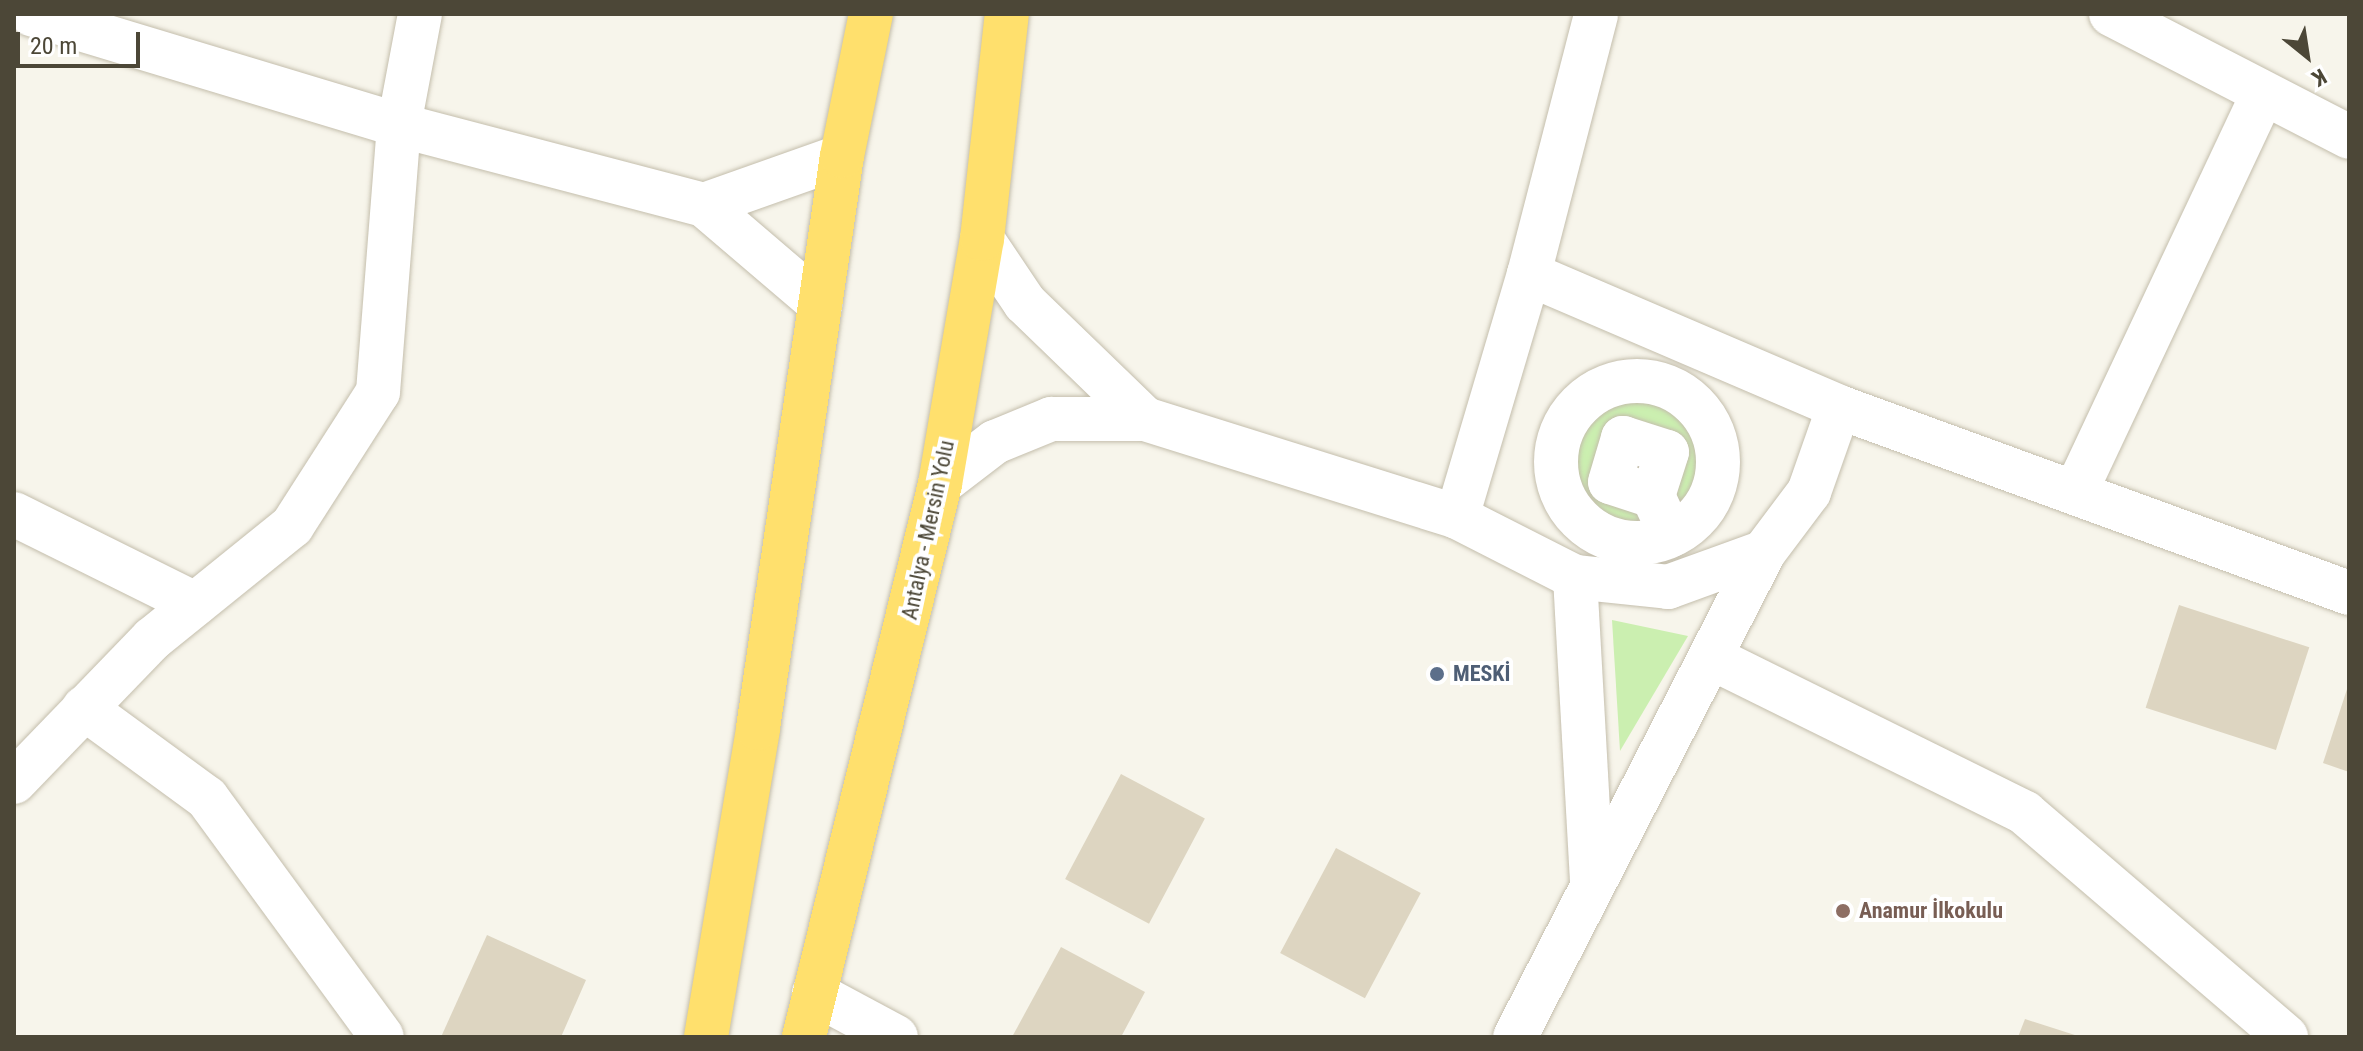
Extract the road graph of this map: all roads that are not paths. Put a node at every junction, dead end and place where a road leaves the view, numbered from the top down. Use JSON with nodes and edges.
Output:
{"nodes":[{"id":1,"x":31,"y":14,"type":"edge"},
{"id":2,"x":420,"y":14,"type":"edge"},
{"id":3,"x":871,"y":14,"type":"edge"},
{"id":4,"x":1007,"y":14,"type":"edge"},
{"id":5,"x":1596,"y":14,"type":"edge"},
{"id":6,"x":2111,"y":14,"type":"edge"},
{"id":7,"x":2262,"y":95,"type":"junction"},
{"id":8,"x":399,"y":125,"type":"junction"},
{"id":9,"x":2349,"y":137,"type":"edge"},
{"id":10,"x":842,"y":156,"type":"junction"},
{"id":11,"x":704,"y":205,"type":"junction"},
{"id":12,"x":982,"y":239,"type":"junction"},
{"id":13,"x":1529,"y":274,"type":"junction"},
{"id":14,"x":820,"y":304,"type":"junction"},
{"id":15,"x":1599,"y":390,"type":"junction"},
{"id":16,"x":1839,"y":407,"type":"junction"},
{"id":17,"x":1145,"y":419,"type":"junction"},
{"id":18,"x":1710,"y":425,"type":"junction"},
{"id":19,"x":1623,"y":438,"type":"junction"},
{"id":20,"x":1667,"y":452,"type":"junction"},
{"id":21,"x":1610,"y":482,"type":"junction"},
{"id":22,"x":940,"y":484,"type":"junction"},
{"id":23,"x":2076,"y":491,"type":"junction"},
{"id":24,"x":1653,"y":496,"type":"junction"},
{"id":25,"x":1567,"y":503,"type":"junction"},
{"id":26,"x":14,"y":514,"type":"edge"},
{"id":27,"x":1457,"y":517,"type":"junction"},
{"id":28,"x":1671,"y":535,"type":"junction"},
{"id":29,"x":1764,"y":552,"type":"junction"},
{"id":30,"x":1575,"y":577,"type":"junction"},
{"id":31,"x":2349,"y":593,"type":"edge"},
{"id":32,"x":195,"y":604,"type":"junction"},
{"id":33,"x":1712,"y":658,"type":"junction"},
{"id":34,"x":84,"y":708,"type":"junction"},
{"id":35,"x":16,"y":776,"type":"edge"},
{"id":36,"x":1592,"y":880,"type":"junction"},
{"id":37,"x":814,"y":993,"type":"junction"},
{"id":38,"x":382,"y":1037,"type":"edge"},
{"id":39,"x":706,"y":1037,"type":"edge"},
{"id":40,"x":804,"y":1037,"type":"edge"},
{"id":41,"x":896,"y":1037,"type":"edge"},
{"id":42,"x":1515,"y":1037,"type":"edge"},
{"id":43,"x":2286,"y":1037,"type":"edge"}],
"edges":[{"from":1,"to":8,"type":"street"},
{"from":2,"to":8,"type":"street"},
{"from":3,"to":10,"type":"highway"},
{"from":4,"to":12,"type":"highway","name":"Antalya - Mersin Yolu"},
{"from":5,"to":13,"type":"street"},
{"from":6,"to":7,"type":"street"},
{"from":7,"to":9,"type":"street"},
{"from":7,"to":23,"type":"street"},
{"from":8,"to":11,"type":"street"},
{"from":8,"to":32,"type":"street"},
{"from":10,"to":11,"type":"street"},
{"from":10,"to":14,"type":"highway"},
{"from":11,"to":14,"type":"street"},
{"from":12,"to":17,"type":"street"},
{"from":12,"to":22,"type":"highway","name":"Antalya - Mersin Yolu"},
{"from":13,"to":16,"type":"street"},
{"from":13,"to":27,"type":"street"},
{"from":14,"to":39,"type":"highway"},
{"from":15,"to":18,"type":"street"},
{"from":15,"to":19,"type":"street"},
{"from":15,"to":25,"type":"street"},
{"from":16,"to":23,"type":"street"},
{"from":16,"to":29,"type":"street"},
{"from":17,"to":22,"type":"street"},
{"from":17,"to":27,"type":"street"},
{"from":18,"to":20,"type":"street"},
{"from":18,"to":28,"type":"street"},
{"from":19,"to":20,"type":"street"},
{"from":19,"to":21,"type":"street"},
{"from":20,"to":24,"type":"street"},
{"from":21,"to":24,"type":"street"},
{"from":21,"to":25,"type":"street"},
{"from":22,"to":37,"type":"highway","name":"Antalya - Mersin Yolu"},
{"from":23,"to":31,"type":"street"},
{"from":24,"to":28,"type":"street"},
{"from":25,"to":28,"type":"street"},
{"from":26,"to":32,"type":"street"},
{"from":27,"to":30,"type":"street"},
{"from":29,"to":30,"type":"street"},
{"from":29,"to":33,"type":"street"},
{"from":30,"to":36,"type":"street"},
{"from":32,"to":34,"type":"street"},
{"from":33,"to":36,"type":"street"},
{"from":33,"to":43,"type":"street"},
{"from":34,"to":35,"type":"street"},
{"from":34,"to":38,"type":"street"},
{"from":36,"to":42,"type":"street"},
{"from":37,"to":40,"type":"highway","name":"Antalya - Mersin Yolu"},
{"from":37,"to":41,"type":"street"}]}
